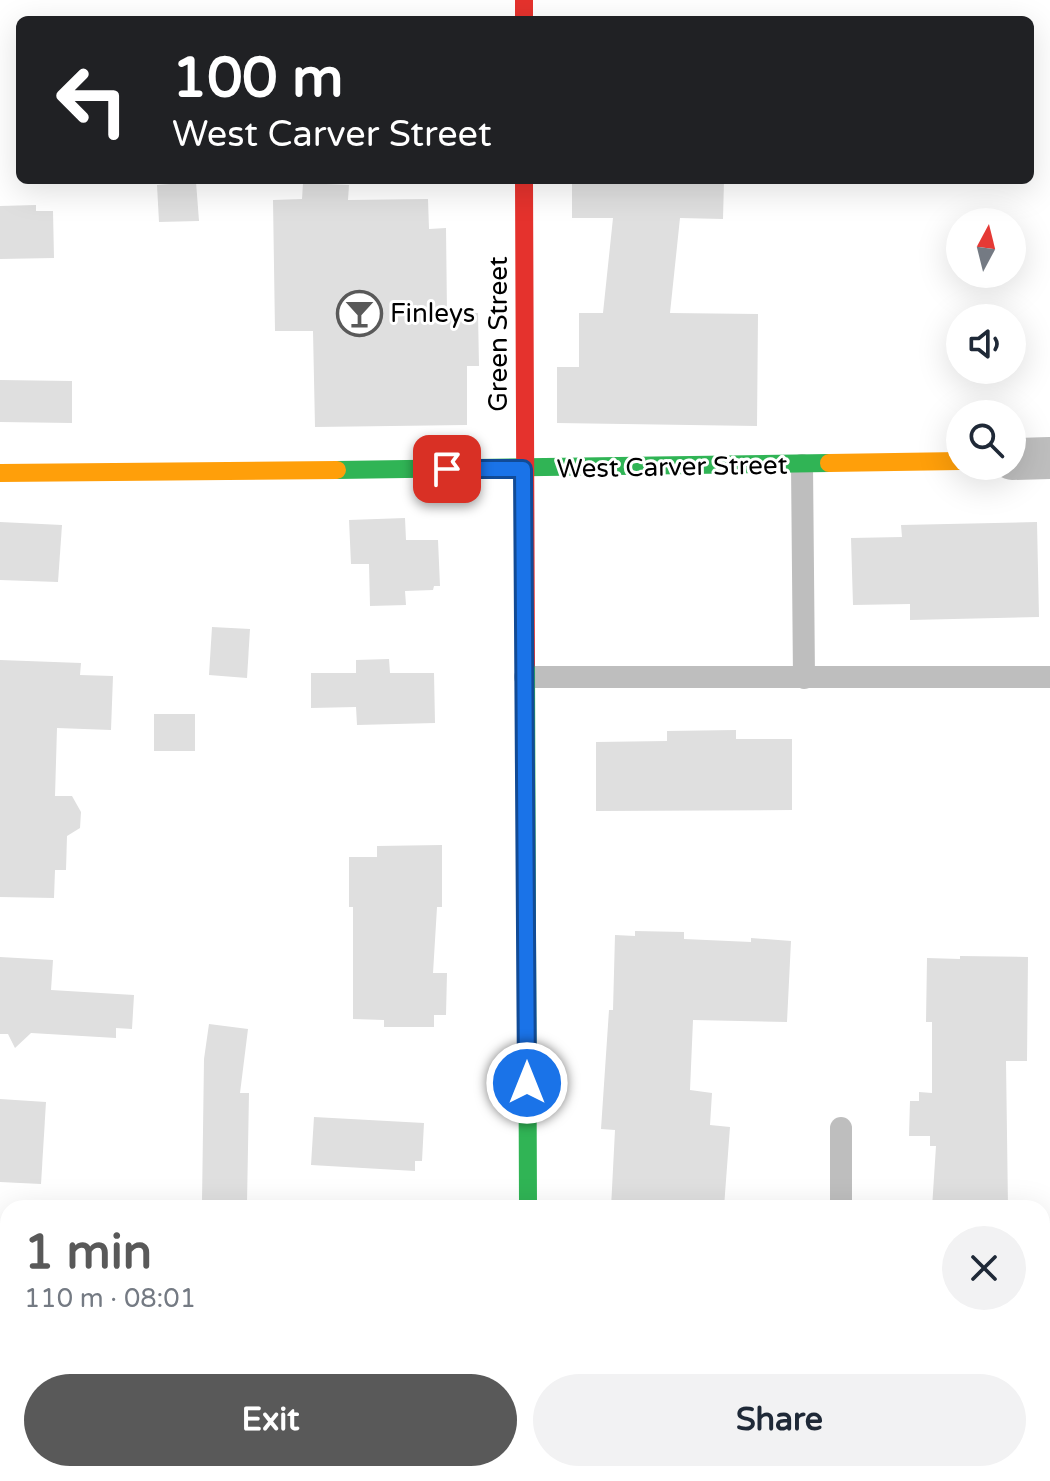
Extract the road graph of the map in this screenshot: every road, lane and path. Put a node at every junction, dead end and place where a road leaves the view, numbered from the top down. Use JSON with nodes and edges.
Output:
{"nodes":[{"id":1,"x":524,"y":184,"type":"edge"},
{"id":2,"x":1050,"y":458,"type":"edge"},
{"id":3,"x":1026,"y":459,"type":"edge"},
{"id":4,"x":946,"y":461,"type":"edge"},
{"id":5,"x":802,"y":465,"type":"junction"},
{"id":6,"x":523,"y":469,"type":"junction"},
{"id":7,"x":0,"y":473,"type":"edge"},
{"id":8,"x":525,"y":677,"type":"junction"},
{"id":9,"x":1050,"y":677,"type":"edge"},
{"id":10,"x":804,"y":678,"type":"junction"},
{"id":11,"x":841,"y":1128,"type":"dead end"},
{"id":12,"x":528,"y":1200,"type":"edge"},
{"id":13,"x":841,"y":1200,"type":"edge"}],
"edges":[{"from":1,"to":6,"type":"street","name":"Green Street"},
{"from":2,"to":3,"type":"street"},
{"from":4,"to":5,"type":"street","name":"West Carver Street"},
{"from":5,"to":6,"type":"street","name":"West Carver Street"},
{"from":5,"to":10,"type":"lane"},
{"from":6,"to":7,"type":"street","name":"West Carver Street"},
{"from":6,"to":8,"type":"street","name":"Green Street"},
{"from":8,"to":10,"type":"lane"},
{"from":8,"to":12,"type":"street","name":"Green Street"},
{"from":9,"to":10,"type":"lane"},
{"from":11,"to":13,"type":"lane"}]}
